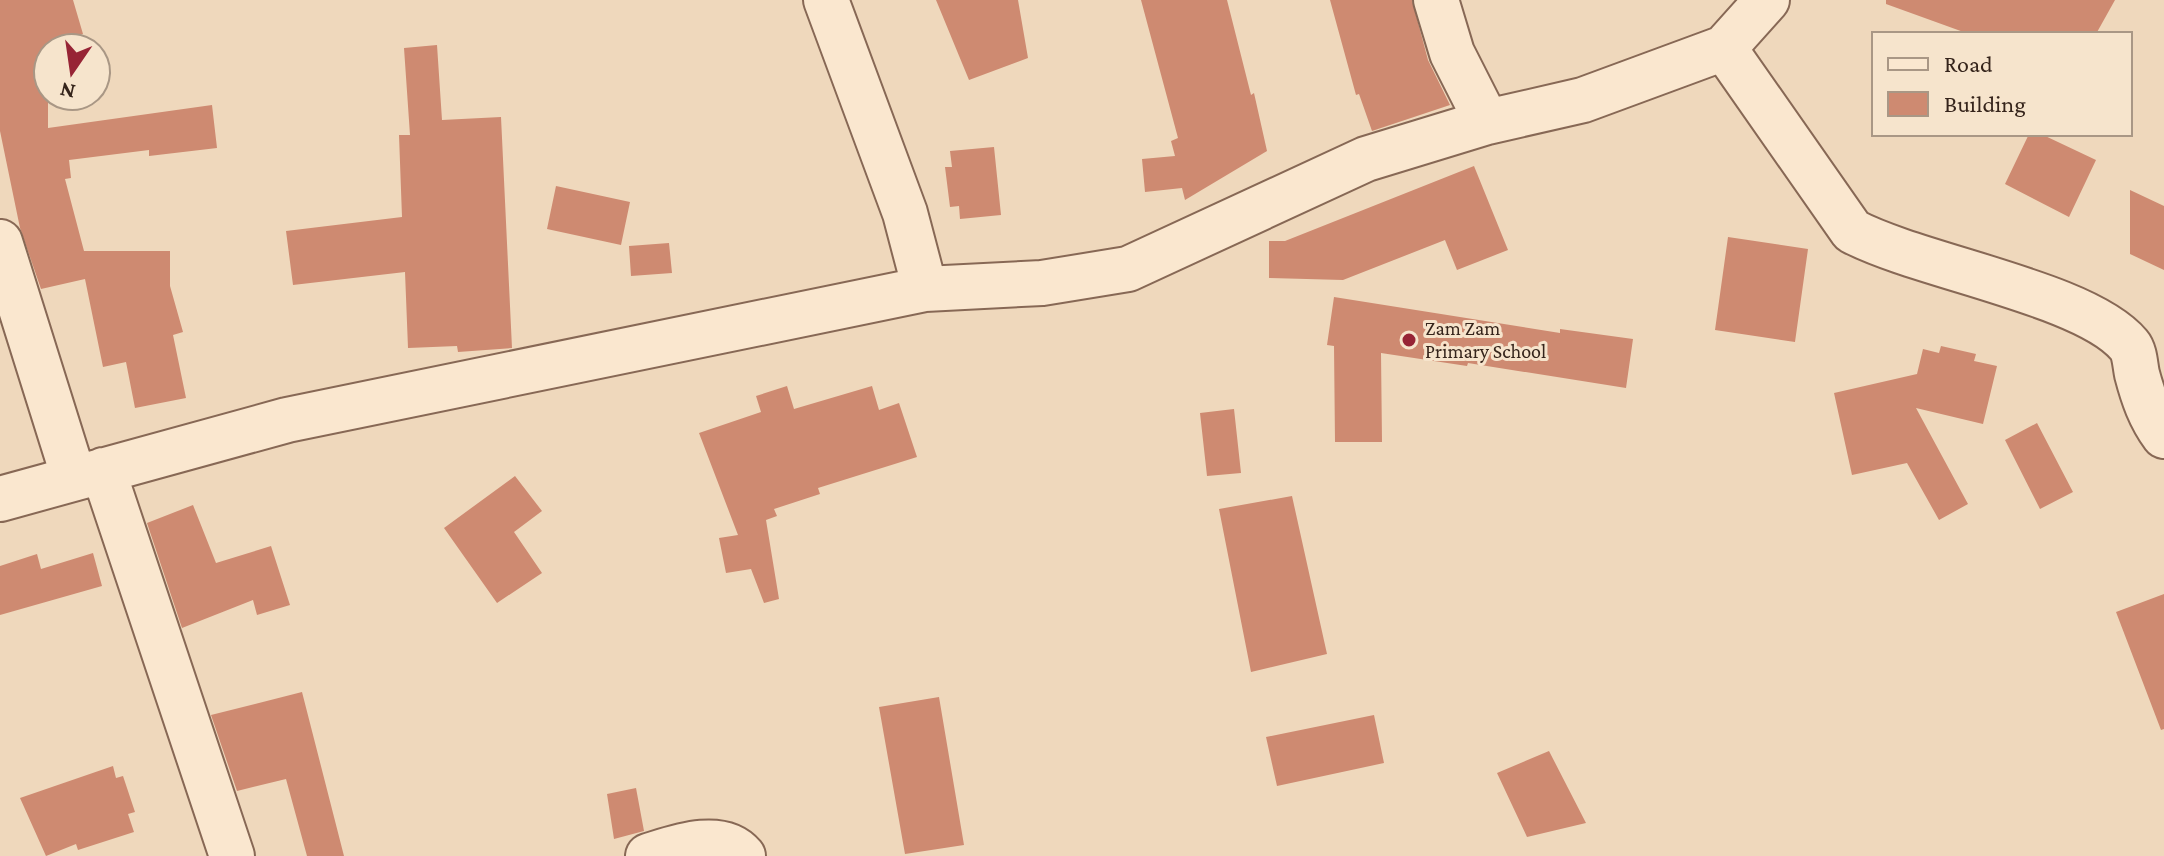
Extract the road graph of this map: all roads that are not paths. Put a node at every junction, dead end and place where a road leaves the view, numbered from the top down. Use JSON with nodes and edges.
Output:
{"nodes":[{"id":1,"x":826,"y":0,"type":"edge"},
{"id":2,"x":1436,"y":0,"type":"edge"},
{"id":3,"x":1767,"y":0,"type":"edge"},
{"id":4,"x":1724,"y":48,"type":"junction"},
{"id":5,"x":1487,"y":122,"type":"junction"},
{"id":6,"x":0,"y":242,"type":"edge"},
{"id":7,"x":925,"y":289,"type":"junction"},
{"id":8,"x":2164,"y":436,"type":"edge"},
{"id":9,"x":88,"y":474,"type":"junction"},
{"id":10,"x":0,"y":499,"type":"edge"},
{"id":11,"x":232,"y":856,"type":"edge"},
{"id":12,"x":648,"y":856,"type":"edge"},
{"id":13,"x":743,"y":856,"type":"edge"}],
"edges":[{"from":1,"to":7,"type":"street"},
{"from":2,"to":5,"type":"street"},
{"from":3,"to":4,"type":"street"},
{"from":4,"to":5,"type":"street"},
{"from":4,"to":8,"type":"street"},
{"from":5,"to":7,"type":"street"},
{"from":6,"to":9,"type":"street"},
{"from":7,"to":9,"type":"street"},
{"from":9,"to":10,"type":"street"},
{"from":9,"to":11,"type":"street"},
{"from":12,"to":13,"type":"street"}]}
